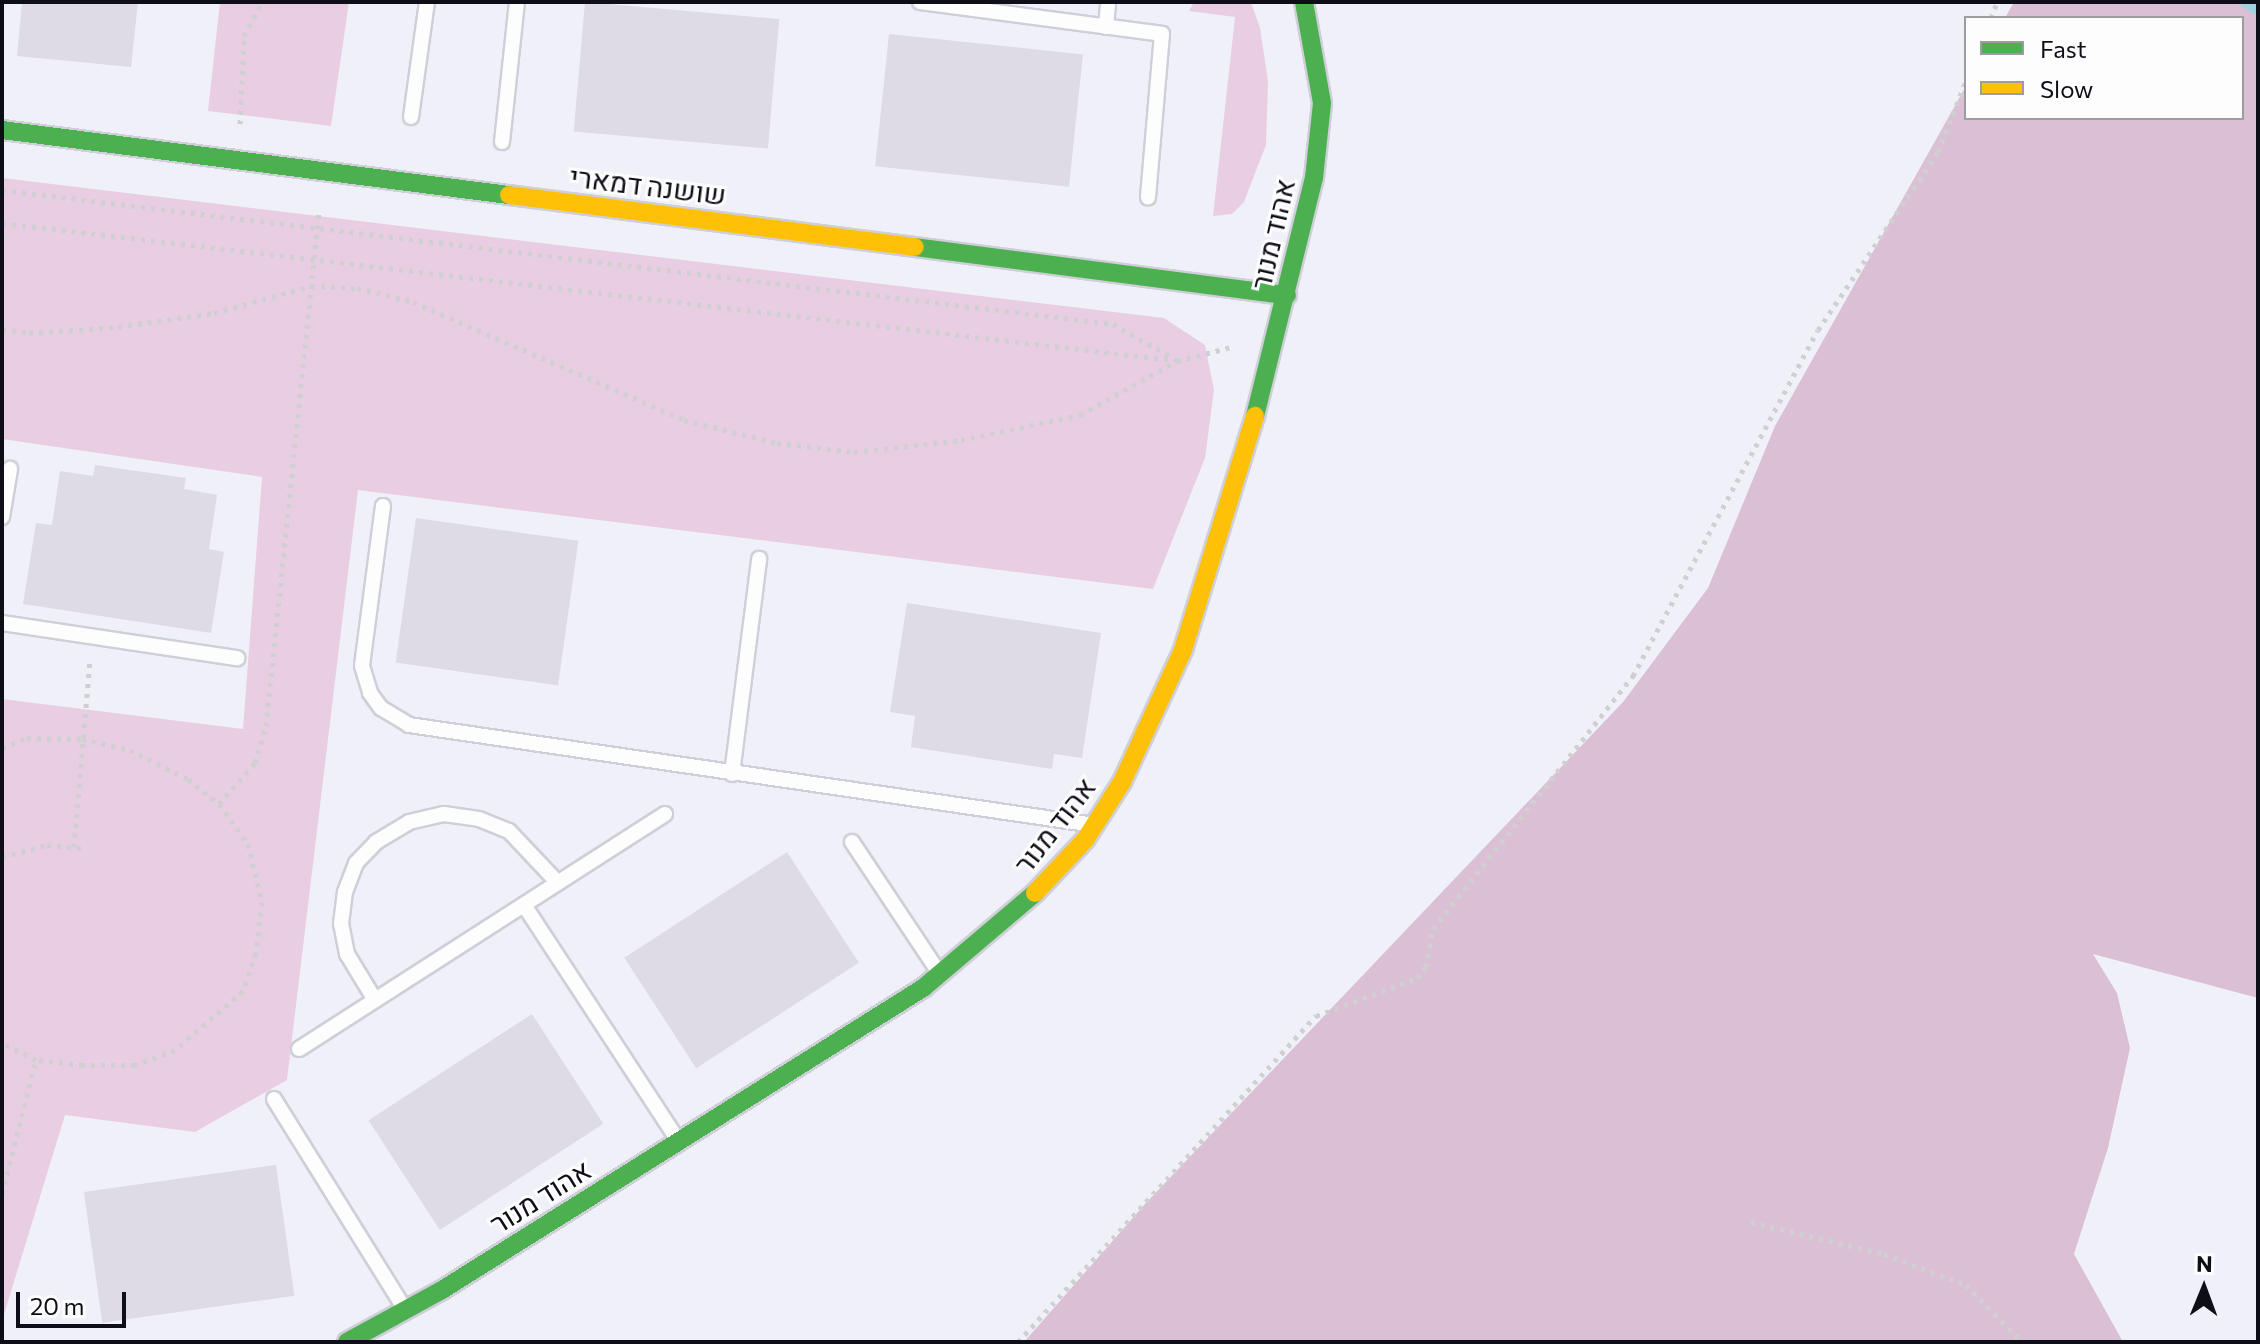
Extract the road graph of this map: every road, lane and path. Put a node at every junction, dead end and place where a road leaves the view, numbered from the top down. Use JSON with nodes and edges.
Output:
{"nodes":[{"id":1,"x":262,"y":2,"type":"edge"},
{"id":2,"x":427,"y":2,"type":"edge"},
{"id":3,"x":517,"y":2,"type":"edge"},
{"id":4,"x":920,"y":2,"type":"edge"},
{"id":5,"x":1108,"y":2,"type":"edge"},
{"id":6,"x":1304,"y":2,"type":"edge"},
{"id":7,"x":1106,"y":27,"type":"junction"},
{"id":8,"x":1964,"y":86,"type":"edge"},
{"id":9,"x":411,"y":117,"type":"dead end"},
{"id":10,"x":2,"y":130,"type":"edge"},
{"id":11,"x":502,"y":142,"type":"dead end"},
{"id":12,"x":238,"y":161,"type":"junction"},
{"id":13,"x":323,"y":172,"type":"junction"},
{"id":14,"x":2,"y":190,"type":"edge"},
{"id":15,"x":1148,"y":197,"type":"dead end"},
{"id":16,"x":2,"y":223,"type":"edge"},
{"id":17,"x":317,"y":229,"type":"junction"},
{"id":18,"x":314,"y":260,"type":"junction"},
{"id":19,"x":311,"y":286,"type":"junction"},
{"id":20,"x":1287,"y":295,"type":"junction"},
{"id":21,"x":2,"y":329,"type":"edge"},
{"id":22,"x":1276,"y":336,"type":"junction"},
{"id":23,"x":1177,"y":361,"type":"junction"},
{"id":24,"x":10,"y":469,"type":"dead end"},
{"id":25,"x":383,"y":506,"type":"dead end"},
{"id":26,"x":2,"y":517,"type":"edge"},
{"id":27,"x":759,"y":559,"type":"dead end"},
{"id":28,"x":2,"y":623,"type":"edge"},
{"id":29,"x":92,"y":637,"type":"junction"},
{"id":30,"x":237,"y":658,"type":"dead end"},
{"id":31,"x":82,"y":739,"type":"junction"},
{"id":32,"x":2,"y":748,"type":"edge"},
{"id":33,"x":732,"y":774,"type":"junction"},
{"id":34,"x":219,"y":804,"type":"junction"},
{"id":35,"x":665,"y":814,"type":"dead end"},
{"id":36,"x":1095,"y":825,"type":"junction"},
{"id":37,"x":852,"y":842,"type":"dead end"},
{"id":38,"x":74,"y":847,"type":"junction"},
{"id":39,"x":83,"y":848,"type":"dead end"},
{"id":40,"x":2,"y":857,"type":"edge"},
{"id":41,"x":558,"y":883,"type":"junction"},
{"id":42,"x":524,"y":905,"type":"junction"},
{"id":43,"x":941,"y":975,"type":"junction"},
{"id":44,"x":375,"y":1000,"type":"junction"},
{"id":45,"x":2,"y":1043,"type":"edge"},
{"id":46,"x":299,"y":1049,"type":"dead end"},
{"id":47,"x":36,"y":1060,"type":"junction"},
{"id":48,"x":274,"y":1099,"type":"dead end"},
{"id":49,"x":679,"y":1141,"type":"junction"},
{"id":50,"x":2,"y":1194,"type":"edge"},
{"id":51,"x":1751,"y":1222,"type":"dead end"},
{"id":52,"x":406,"y":1311,"type":"junction"},
{"id":53,"x":347,"y":1342,"type":"edge"},
{"id":54,"x":1018,"y":1342,"type":"edge"},
{"id":55,"x":2022,"y":1342,"type":"edge"}],
"edges":[{"from":1,"to":12,"type":"path"},
{"from":2,"to":9,"type":"lane"},
{"from":3,"to":11,"type":"lane"},
{"from":4,"to":7,"type":"lane"},
{"from":5,"to":7,"type":"lane"},
{"from":6,"to":20,"type":"street","name":"אהוד מנור"},
{"from":7,"to":15,"type":"lane"},
{"from":8,"to":54,"type":"path"},
{"from":10,"to":12,"type":"street","name":"שושנה דמארי"},
{"from":12,"to":13,"type":"street","name":"שושנה דמארי"},
{"from":13,"to":17,"type":"path"},
{"from":13,"to":20,"type":"street","name":"שושנה דמארי"},
{"from":14,"to":17,"type":"path"},
{"from":16,"to":18,"type":"path"},
{"from":17,"to":18,"type":"path"},
{"from":17,"to":23,"type":"path"},
{"from":18,"to":19,"type":"path"},
{"from":18,"to":23,"type":"path"},
{"from":19,"to":21,"type":"path"},
{"from":19,"to":23,"type":"path"},
{"from":19,"to":34,"type":"path"},
{"from":20,"to":22,"type":"street","name":"אהוד מנור"},
{"from":22,"to":23,"type":"path"},
{"from":22,"to":36,"type":"street","name":"אהוד מנור"},
{"from":24,"to":26,"type":"lane"},
{"from":25,"to":33,"type":"lane"},
{"from":27,"to":33,"type":"lane"},
{"from":28,"to":29,"type":"lane"},
{"from":29,"to":30,"type":"lane"},
{"from":29,"to":31,"type":"path"},
{"from":31,"to":32,"type":"path"},
{"from":31,"to":34,"type":"path"},
{"from":31,"to":38,"type":"path"},
{"from":33,"to":36,"type":"lane"},
{"from":34,"to":47,"type":"path"},
{"from":35,"to":41,"type":"lane"},
{"from":36,"to":43,"type":"street","name":"אהוד מנור"},
{"from":37,"to":43,"type":"lane"},
{"from":38,"to":39,"type":"path"},
{"from":38,"to":40,"type":"path"},
{"from":41,"to":42,"type":"lane"},
{"from":41,"to":44,"type":"lane"},
{"from":42,"to":44,"type":"lane"},
{"from":42,"to":49,"type":"lane"},
{"from":43,"to":49,"type":"street","name":"אהוד מנור"},
{"from":44,"to":46,"type":"lane"},
{"from":45,"to":47,"type":"path"},
{"from":47,"to":50,"type":"path"},
{"from":48,"to":52,"type":"lane"},
{"from":49,"to":52,"type":"street","name":"אהוד מנור"},
{"from":51,"to":55,"type":"path"},
{"from":52,"to":53,"type":"street","name":"אהוד מנור"}]}
